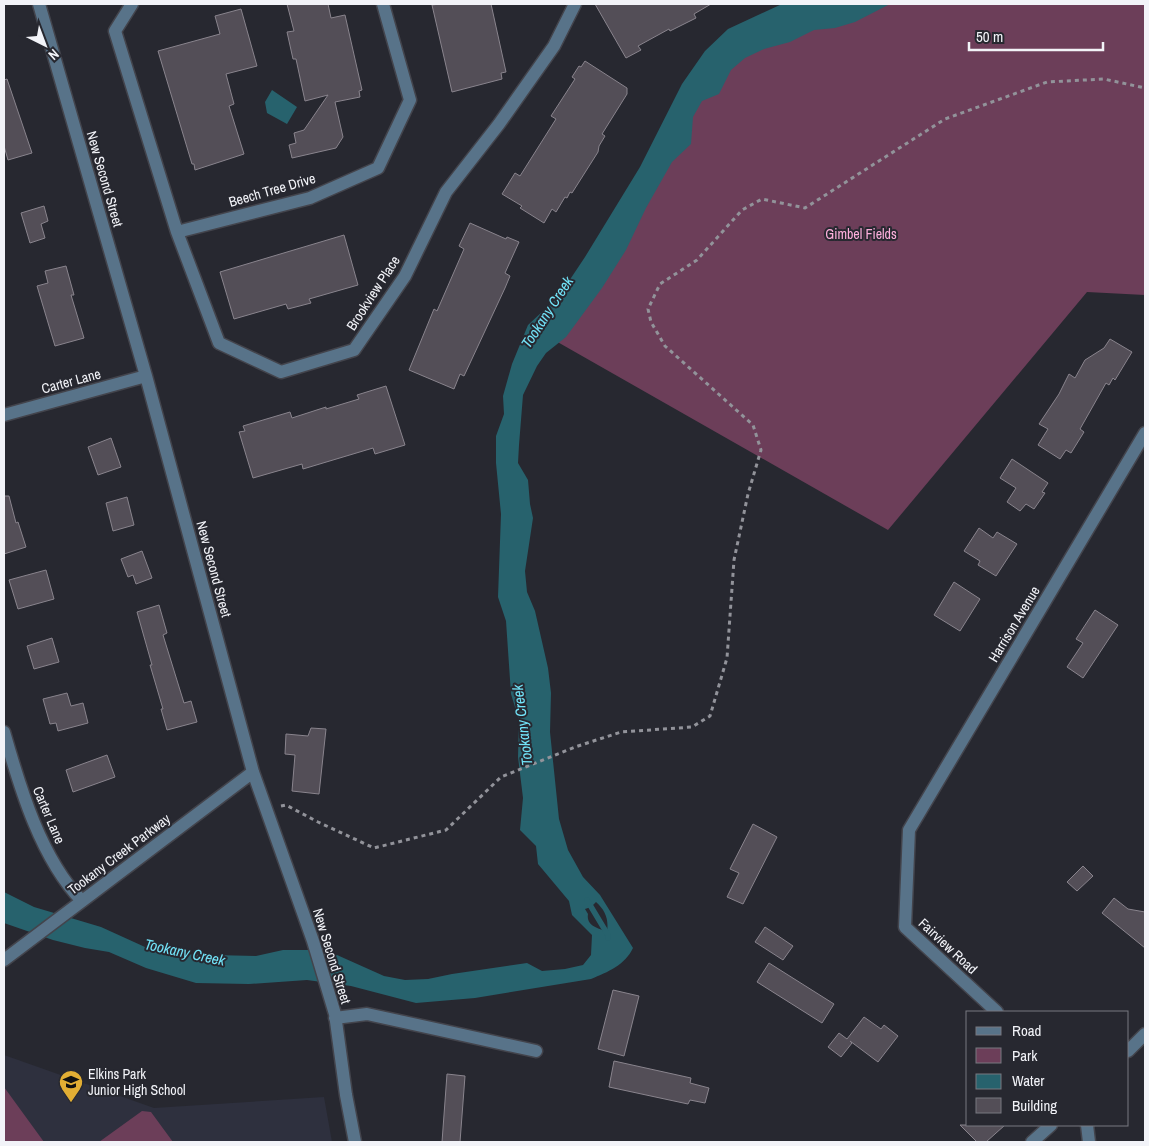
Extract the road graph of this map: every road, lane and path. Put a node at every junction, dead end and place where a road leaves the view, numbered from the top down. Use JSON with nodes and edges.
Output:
{"nodes":[{"id":1,"x":39,"y":4,"type":"edge"},
{"id":2,"x":132,"y":4,"type":"edge"},
{"id":3,"x":383,"y":4,"type":"edge"},
{"id":4,"x":575,"y":4,"type":"edge"},
{"id":5,"x":1145,"y":88,"type":"edge"},
{"id":6,"x":177,"y":232,"type":"junction"},
{"id":7,"x":146,"y":376,"type":"junction"},
{"id":8,"x":4,"y":415,"type":"edge"},
{"id":9,"x":1145,"y":433,"type":"edge"},
{"id":10,"x":4,"y":732,"type":"edge"},
{"id":11,"x":253,"y":772,"type":"junction"},
{"id":12,"x":266,"y":807,"type":"junction"},
{"id":13,"x":908,"y":830,"type":"joint"},
{"id":14,"x":82,"y":901,"type":"junction"},
{"id":15,"x":4,"y":960,"type":"edge"},
{"id":16,"x":996,"y":1011,"type":"edge"},
{"id":17,"x":335,"y":1016,"type":"junction"},
{"id":18,"x":1145,"y":1034,"type":"edge"},
{"id":19,"x":1129,"y":1050,"type":"edge"},
{"id":20,"x":536,"y":1051,"type":"dead end"},
{"id":21,"x":1050,"y":1126,"type":"edge"},
{"id":22,"x":1087,"y":1126,"type":"edge"},
{"id":23,"x":355,"y":1142,"type":"edge"},
{"id":24,"x":1032,"y":1142,"type":"edge"},
{"id":25,"x":1089,"y":1142,"type":"edge"}],
"edges":[{"from":1,"to":7,"type":"street","name":"New Second Street"},
{"from":2,"to":6,"type":"street","name":"Brookview Place"},
{"from":3,"to":6,"type":"street","name":"Beech Tree Drive"},
{"from":4,"to":6,"type":"street","name":"Brookview Place"},
{"from":5,"to":12,"type":"path"},
{"from":7,"to":8,"type":"street","name":"Carter Lane"},
{"from":7,"to":11,"type":"street","name":"New Second Street"},
{"from":9,"to":13,"type":"street","name":"Harrison Avenue"},
{"from":10,"to":14,"type":"street","name":"Carter Lane"},
{"from":11,"to":12,"type":"street","name":"New Second Street"},
{"from":11,"to":14,"type":"street","name":"Tookany Creek Parkway"},
{"from":12,"to":17,"type":"street","name":"New Second Street"},
{"from":13,"to":16,"type":"street","name":"Fairview Road"},
{"from":14,"to":15,"type":"street","name":"Tookany Creek Parkway"},
{"from":17,"to":20,"type":"street"},
{"from":17,"to":23,"type":"street","name":"New Second Street"},
{"from":18,"to":19,"type":"street"},
{"from":21,"to":24,"type":"street"},
{"from":22,"to":25,"type":"street"}]}
